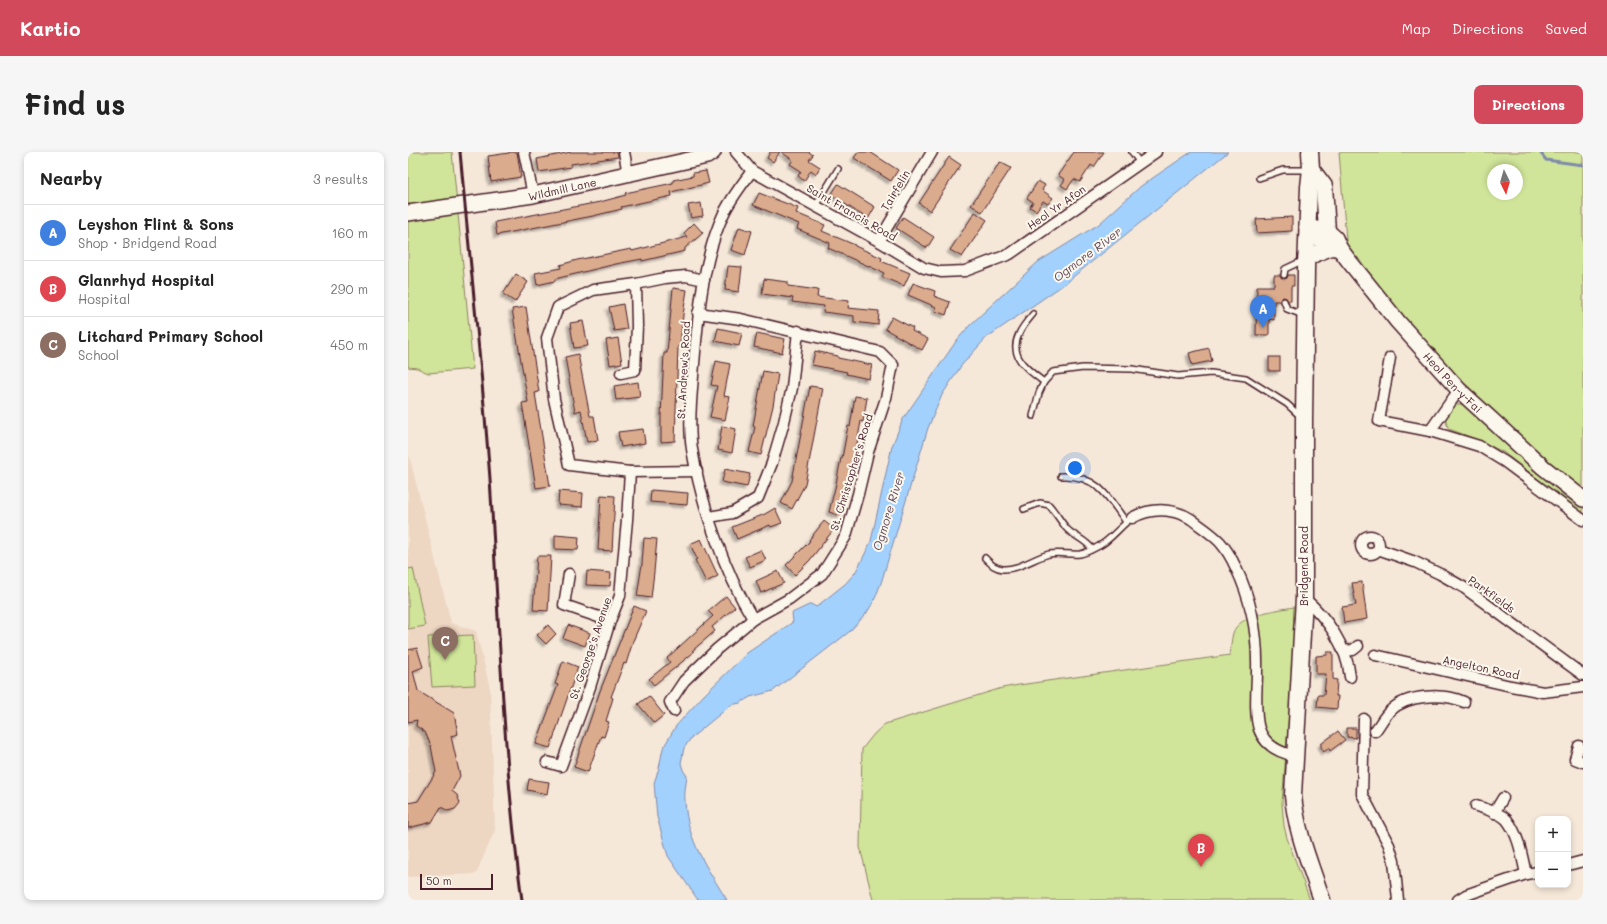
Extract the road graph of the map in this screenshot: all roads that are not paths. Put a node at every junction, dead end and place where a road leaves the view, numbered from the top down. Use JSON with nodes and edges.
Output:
{"nodes":[{"id":1,"x":524,"y":152,"type":"edge"},
{"id":2,"x":624,"y":152,"type":"edge"},
{"id":3,"x":713,"y":152,"type":"edge"},
{"id":4,"x":736,"y":152,"type":"edge"},
{"id":5,"x":932,"y":152,"type":"edge"},
{"id":6,"x":1132,"y":152,"type":"edge"},
{"id":7,"x":1156,"y":152,"type":"edge"},
{"id":8,"x":1310,"y":152,"type":"edge"},
{"id":9,"x":1140,"y":163,"type":"junction"},
{"id":10,"x":838,"y":169,"type":"dead end"},
{"id":11,"x":1311,"y":169,"type":"junction"},
{"id":12,"x":752,"y":171,"type":"junction"},
{"id":13,"x":628,"y":174,"type":"junction"},
{"id":14,"x":1259,"y":178,"type":"dead end"},
{"id":15,"x":533,"y":195,"type":"junction"},
{"id":16,"x":816,"y":206,"type":"junction"},
{"id":17,"x":408,"y":213,"type":"edge"},
{"id":18,"x":1307,"y":227,"type":"junction"},
{"id":19,"x":1327,"y":231,"type":"junction"},
{"id":20,"x":879,"y":241,"type":"junction"},
{"id":21,"x":1336,"y":248,"type":"junction"},
{"id":22,"x":1306,"y":258,"type":"junction"},
{"id":23,"x":965,"y":271,"type":"joint"},
{"id":24,"x":1284,"y":275,"type":"dead end"},
{"id":25,"x":704,"y":280,"type":"junction"},
{"id":26,"x":636,"y":284,"type":"junction"},
{"id":27,"x":1284,"y":301,"type":"dead end"},
{"id":28,"x":698,"y":313,"type":"junction"},
{"id":29,"x":1033,"y":314,"type":"dead end"},
{"id":30,"x":1306,"y":316,"type":"junction"},
{"id":31,"x":798,"y":331,"type":"junction"},
{"id":32,"x":1390,"y":358,"type":"dead end"},
{"id":33,"x":621,"y":373,"type":"dead end"},
{"id":34,"x":1044,"y":382,"type":"junction"},
{"id":35,"x":1459,"y":390,"type":"junction"},
{"id":36,"x":1033,"y":416,"type":"dead end"},
{"id":37,"x":1304,"y":420,"type":"junction"},
{"id":38,"x":1430,"y":431,"type":"junction"},
{"id":39,"x":697,"y":471,"type":"junction"},
{"id":40,"x":630,"y":472,"type":"junction"},
{"id":41,"x":1061,"y":476,"type":"dead end"},
{"id":42,"x":1583,"y":498,"type":"edge"},
{"id":43,"x":1024,"y":509,"type":"dead end"},
{"id":44,"x":709,"y":518,"type":"junction"},
{"id":45,"x":1129,"y":520,"type":"junction"},
{"id":46,"x":1583,"y":520,"type":"edge"},
{"id":47,"x":1092,"y":549,"type":"junction"},
{"id":48,"x":1378,"y":549,"type":"dead end"},
{"id":49,"x":985,"y":558,"type":"dead end"},
{"id":50,"x":569,"y":574,"type":"dead end"},
{"id":51,"x":1304,"y":598,"type":"junction"},
{"id":52,"x":753,"y":619,"type":"junction"},
{"id":53,"x":610,"y":621,"type":"junction"},
{"id":54,"x":1358,"y":646,"type":"dead end"},
{"id":55,"x":1343,"y":651,"type":"junction"},
{"id":56,"x":1375,"y":655,"type":"dead end"},
{"id":57,"x":1583,"y":674,"type":"edge"},
{"id":58,"x":1350,"y":677,"type":"dead end"},
{"id":59,"x":1583,"y":687,"type":"edge"},
{"id":60,"x":1464,"y":702,"type":"dead end"},
{"id":61,"x":674,"y":710,"type":"dead end"},
{"id":62,"x":1364,"y":719,"type":"dead end"},
{"id":63,"x":1364,"y":731,"type":"junction"},
{"id":64,"x":1579,"y":746,"type":"dead end"},
{"id":65,"x":1296,"y":756,"type":"junction"},
{"id":66,"x":1574,"y":759,"type":"edge"},
{"id":67,"x":547,"y":762,"type":"dead end"},
{"id":68,"x":1503,"y":798,"type":"dead end"},
{"id":69,"x":1476,"y":806,"type":"dead end"},
{"id":70,"x":1494,"y":813,"type":"junction"},
{"id":71,"x":1583,"y":861,"type":"edge"},
{"id":72,"x":1571,"y":864,"type":"edge"},
{"id":73,"x":1535,"y":872,"type":"edge"},
{"id":74,"x":1526,"y":874,"type":"junction"},
{"id":75,"x":1322,"y":900,"type":"edge"},
{"id":76,"x":1398,"y":900,"type":"edge"},
{"id":77,"x":1458,"y":900,"type":"edge"}],
"edges":[{"from":1,"to":15,"type":"street"},
{"from":2,"to":13,"type":"street"},
{"from":3,"to":13,"type":"street","name":"Wildmill Lane"},
{"from":4,"to":12,"type":"street","name":"Saint Francis Road"},
{"from":5,"to":20,"type":"street","name":"Tairfelin"},
{"from":6,"to":9,"type":"lane"},
{"from":7,"to":9,"type":"street","name":"Heol Yr Afon"},
{"from":8,"to":11,"type":"main road","name":"Bridgend Road"},
{"from":9,"to":23,"type":"street","name":"Heol Yr Afon"},
{"from":10,"to":16,"type":"lane"},
{"from":11,"to":14,"type":"lane"},
{"from":11,"to":18,"type":"main road","name":"Bridgend Road"},
{"from":11,"to":19,"type":"main road"},
{"from":12,"to":16,"type":"street","name":"Saint Francis Road"},
{"from":12,"to":25,"type":"street","name":"St. Andrew's Road"},
{"from":13,"to":15,"type":"street","name":"Wildmill Lane"},
{"from":15,"to":17,"type":"street","name":"Wildmill Lane"},
{"from":16,"to":20,"type":"street","name":"Saint Francis Road"},
{"from":18,"to":19,"type":"street"},
{"from":18,"to":21,"type":"street","name":"Heol Pen-y-Fai"},
{"from":18,"to":22,"type":"main road","name":"Bridgend Road"},
{"from":19,"to":21,"type":"street","name":"Heol Pen-y-Fai"},
{"from":20,"to":23,"type":"street","name":"Saint Francis Road"},
{"from":21,"to":22,"type":"street"},
{"from":21,"to":35,"type":"street","name":"Heol Pen-y-Fai"},
{"from":22,"to":24,"type":"lane"},
{"from":22,"to":30,"type":"main road","name":"Bridgend Road"},
{"from":25,"to":26,"type":"street"},
{"from":25,"to":28,"type":"street","name":"St. Andrew's Road"},
{"from":26,"to":33,"type":"street"},
{"from":26,"to":40,"type":"street"},
{"from":27,"to":30,"type":"lane"},
{"from":28,"to":31,"type":"street","name":"St. Christopher's Road"},
{"from":28,"to":39,"type":"street","name":"St. Andrew's Road"},
{"from":29,"to":34,"type":"lane"},
{"from":30,"to":37,"type":"main road","name":"Bridgend Road"},
{"from":31,"to":44,"type":"street"},
{"from":31,"to":52,"type":"street","name":"St. Christopher's Road"},
{"from":32,"to":38,"type":"street"},
{"from":34,"to":36,"type":"lane"},
{"from":34,"to":37,"type":"lane"},
{"from":35,"to":38,"type":"street"},
{"from":35,"to":42,"type":"street","name":"Heol Pen-y-Fai"},
{"from":37,"to":51,"type":"main road","name":"Bridgend Road"},
{"from":38,"to":46,"type":"street"},
{"from":39,"to":40,"type":"street"},
{"from":39,"to":44,"type":"street","name":"St. Andrew's Road"},
{"from":40,"to":53,"type":"street","name":"St. George's Avenue"},
{"from":41,"to":45,"type":"lane"},
{"from":43,"to":47,"type":"lane"},
{"from":44,"to":52,"type":"street","name":"St. Andrew's Road"},
{"from":45,"to":47,"type":"lane"},
{"from":45,"to":65,"type":"street"},
{"from":47,"to":49,"type":"lane"},
{"from":48,"to":57,"type":"street","name":"Parkfields"},
{"from":50,"to":53,"type":"street"},
{"from":51,"to":55,"type":"street"},
{"from":51,"to":65,"type":"main road","name":"Bridgend Road"},
{"from":52,"to":61,"type":"street","name":"St. Christopher's Road"},
{"from":53,"to":67,"type":"street","name":"St. George's Avenue"},
{"from":54,"to":55,"type":"street"},
{"from":55,"to":58,"type":"street"},
{"from":56,"to":59,"type":"street","name":"Angelton Road"},
{"from":60,"to":63,"type":"street"},
{"from":62,"to":63,"type":"street"},
{"from":63,"to":76,"type":"street"},
{"from":64,"to":66,"type":"street"},
{"from":65,"to":75,"type":"main road","name":"Bridgend Road"},
{"from":68,"to":70,"type":"street"},
{"from":69,"to":70,"type":"street"},
{"from":70,"to":74,"type":"street"},
{"from":71,"to":72,"type":"street"},
{"from":73,"to":74,"type":"street"},
{"from":74,"to":77,"type":"street"}]}
